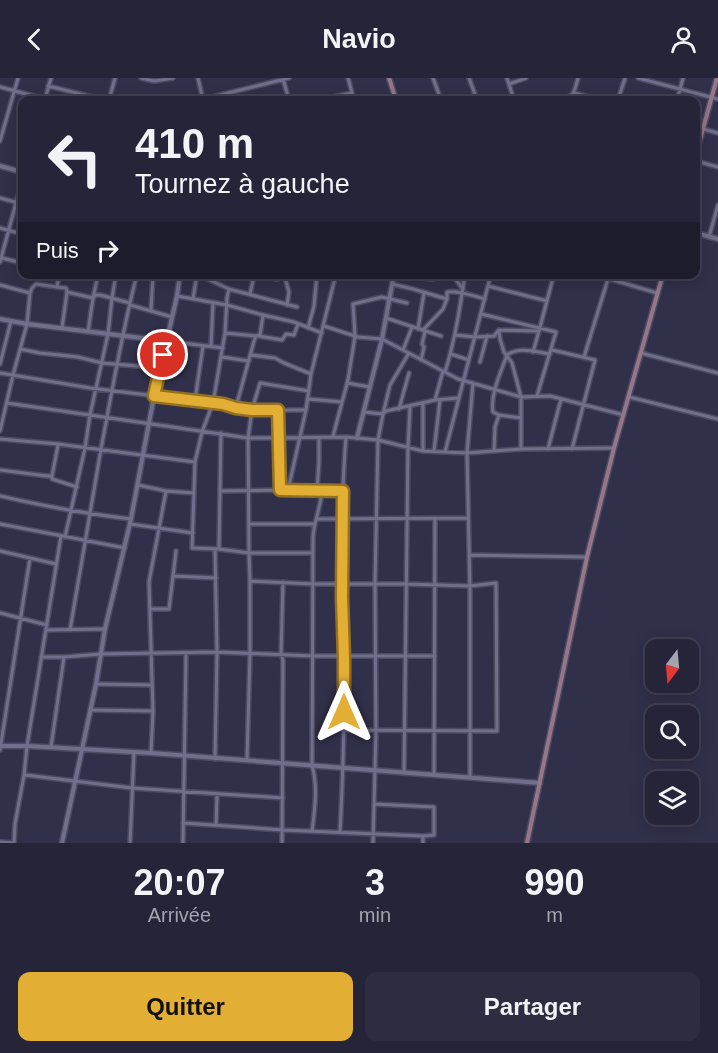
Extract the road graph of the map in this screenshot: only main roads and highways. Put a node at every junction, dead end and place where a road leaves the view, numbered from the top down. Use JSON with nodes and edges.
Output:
{"nodes":[{"id":1,"x":389,"y":78,"type":"edge"},
{"id":2,"x":717,"y":78,"type":"edge"},
{"id":3,"x":395,"y":96,"type":"edge"},
{"id":4,"x":700,"y":140,"type":"edge"},
{"id":5,"x":661,"y":279,"type":"edge"},
{"id":6,"x":527,"y":843,"type":"edge"}],
"edges":[{"from":1,"to":3,"type":"main road"},
{"from":2,"to":4,"type":"main road"},
{"from":5,"to":6,"type":"main road"}]}
